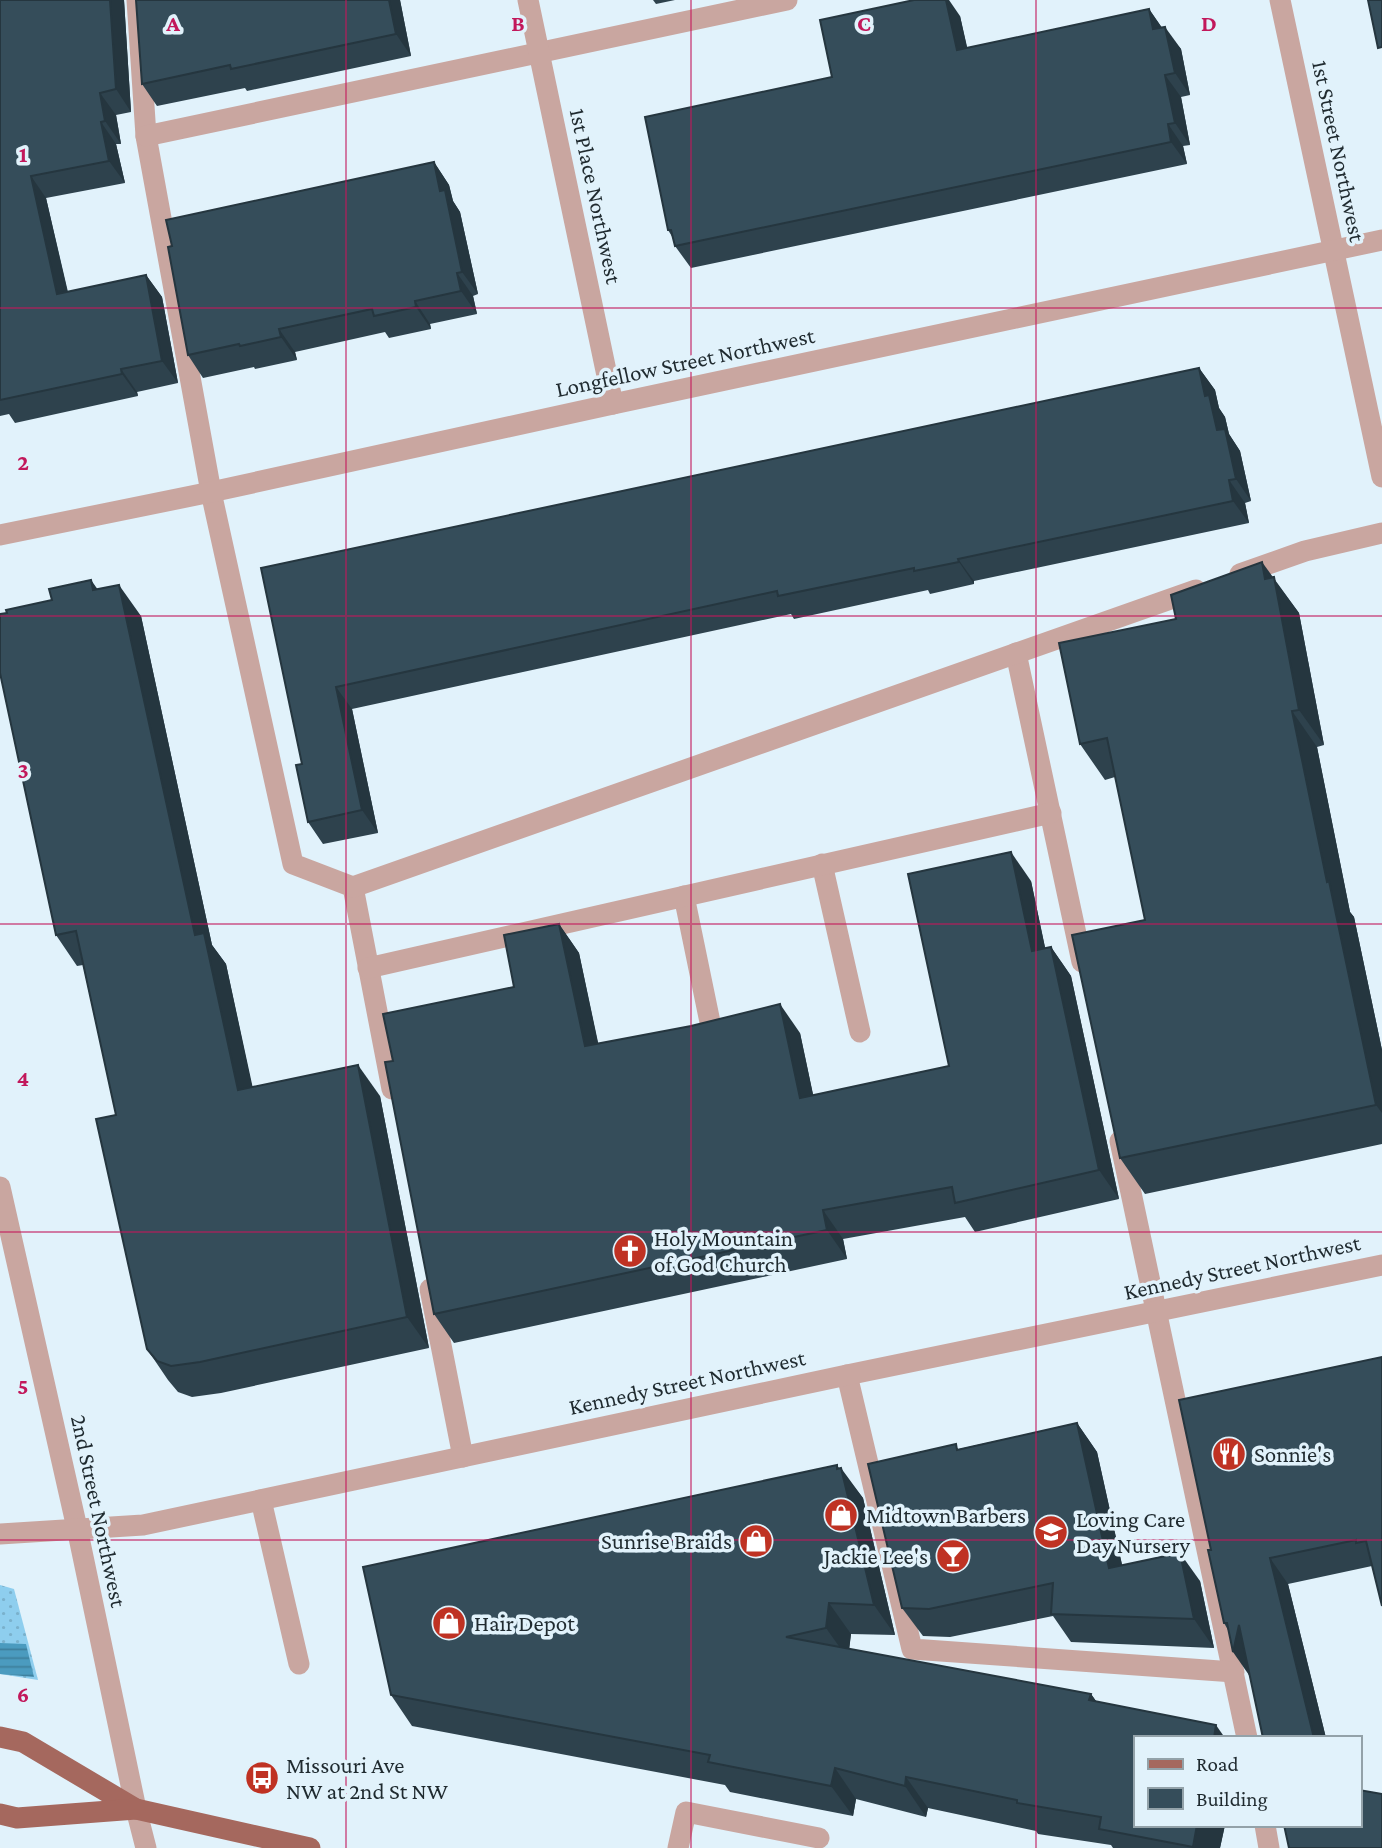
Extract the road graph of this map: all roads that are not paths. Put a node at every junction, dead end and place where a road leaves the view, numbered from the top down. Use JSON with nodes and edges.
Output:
{"nodes":[{"id":1,"x":136,"y":0,"type":"edge"},
{"id":2,"x":528,"y":0,"type":"edge"},
{"id":3,"x":787,"y":0,"type":"edge"},
{"id":4,"x":1280,"y":0,"type":"edge"},
{"id":5,"x":539,"y":53,"type":"junction"},
{"id":6,"x":146,"y":136,"type":"junction"},
{"id":7,"x":1382,"y":240,"type":"edge"},
{"id":8,"x":1334,"y":250,"type":"junction"},
{"id":9,"x":613,"y":404,"type":"junction"},
{"id":10,"x":1382,"y":477,"type":"edge"},
{"id":11,"x":211,"y":492,"type":"junction"},
{"id":12,"x":1382,"y":533,"type":"edge"},
{"id":13,"x":0,"y":535,"type":"edge"},
{"id":14,"x":1016,"y":653,"type":"junction"},
{"id":15,"x":1051,"y":813,"type":"junction"},
{"id":16,"x":822,"y":864,"type":"junction"},
{"id":17,"x":353,"y":887,"type":"junction"},
{"id":18,"x":684,"y":896,"type":"junction"},
{"id":19,"x":368,"y":968,"type":"junction"},
{"id":20,"x":1086,"y":977,"type":"edge"},
{"id":21,"x":711,"y":1027,"type":"edge"},
{"id":22,"x":860,"y":1031,"type":"dead end"},
{"id":23,"x":395,"y":1105,"type":"edge"},
{"id":24,"x":1118,"y":1128,"type":"edge"},
{"id":25,"x":0,"y":1187,"type":"edge"},
{"id":26,"x":3,"y":1213,"type":"edge"},
{"id":27,"x":1382,"y":1265,"type":"edge"},
{"id":28,"x":427,"y":1269,"type":"edge"},
{"id":29,"x":1157,"y":1311,"type":"junction"},
{"id":30,"x":847,"y":1375,"type":"junction"},
{"id":31,"x":463,"y":1457,"type":"junction"},
{"id":32,"x":261,"y":1500,"type":"junction"},
{"id":33,"x":77,"y":1528,"type":"junction"},
{"id":34,"x":0,"y":1534,"type":"edge"},
{"id":35,"x":299,"y":1664,"type":"dead end"},
{"id":36,"x":1234,"y":1672,"type":"junction"},
{"id":37,"x":1247,"y":1736,"type":"edge"},
{"id":38,"x":0,"y":1737,"type":"edge"},
{"id":39,"x":136,"y":1809,"type":"junction"},
{"id":40,"x":0,"y":1814,"type":"edge"},
{"id":41,"x":1265,"y":1827,"type":"edge"},
{"id":42,"x":819,"y":1838,"type":"dead end"},
{"id":43,"x":146,"y":1848,"type":"edge"},
{"id":44,"x":310,"y":1848,"type":"edge"},
{"id":45,"x":678,"y":1848,"type":"edge"},
{"id":46,"x":1269,"y":1848,"type":"edge"}],
"edges":[{"from":1,"to":6,"type":"street"},
{"from":2,"to":5,"type":"street","name":"1st Place Northwest"},
{"from":3,"to":5,"type":"street"},
{"from":4,"to":8,"type":"street","name":"1st Street Northwest"},
{"from":5,"to":6,"type":"street"},
{"from":5,"to":9,"type":"street","name":"1st Place Northwest"},
{"from":6,"to":11,"type":"street"},
{"from":7,"to":8,"type":"street","name":"Longfellow Street Northwest"},
{"from":8,"to":9,"type":"street","name":"Longfellow Street Northwest"},
{"from":8,"to":10,"type":"street","name":"1st Street Northwest"},
{"from":9,"to":11,"type":"street","name":"Longfellow Street Northwest"},
{"from":11,"to":13,"type":"street","name":"Longfellow Street Northwest"},
{"from":11,"to":17,"type":"street"},
{"from":12,"to":14,"type":"street"},
{"from":14,"to":15,"type":"street"},
{"from":14,"to":17,"type":"street"},
{"from":15,"to":16,"type":"street"},
{"from":15,"to":20,"type":"street"},
{"from":16,"to":18,"type":"street"},
{"from":16,"to":22,"type":"street"},
{"from":17,"to":19,"type":"street"},
{"from":18,"to":19,"type":"street"},
{"from":18,"to":21,"type":"street"},
{"from":19,"to":23,"type":"street"},
{"from":24,"to":29,"type":"street"},
{"from":25,"to":26,"type":"street","name":"2nd Street Northwest"},
{"from":26,"to":33,"type":"street","name":"2nd Street Northwest"},
{"from":27,"to":29,"type":"street","name":"Kennedy Street Northwest"},
{"from":28,"to":31,"type":"street"},
{"from":29,"to":30,"type":"street","name":"Kennedy Street Northwest"},
{"from":29,"to":36,"type":"street"},
{"from":30,"to":31,"type":"street","name":"Kennedy Street Northwest"},
{"from":30,"to":36,"type":"street"},
{"from":31,"to":32,"type":"street","name":"Kennedy Street Northwest"},
{"from":32,"to":33,"type":"street","name":"Kennedy Street Northwest"},
{"from":32,"to":35,"type":"street"},
{"from":33,"to":34,"type":"street","name":"Kennedy Street Northwest"},
{"from":33,"to":39,"type":"street","name":"2nd Street Northwest"},
{"from":36,"to":37,"type":"street"},
{"from":38,"to":39,"type":"main road"},
{"from":39,"to":40,"type":"main road"},
{"from":39,"to":43,"type":"street","name":"2nd Street Northwest"},
{"from":39,"to":44,"type":"main road"},
{"from":41,"to":46,"type":"street"},
{"from":42,"to":45,"type":"street"}]}
